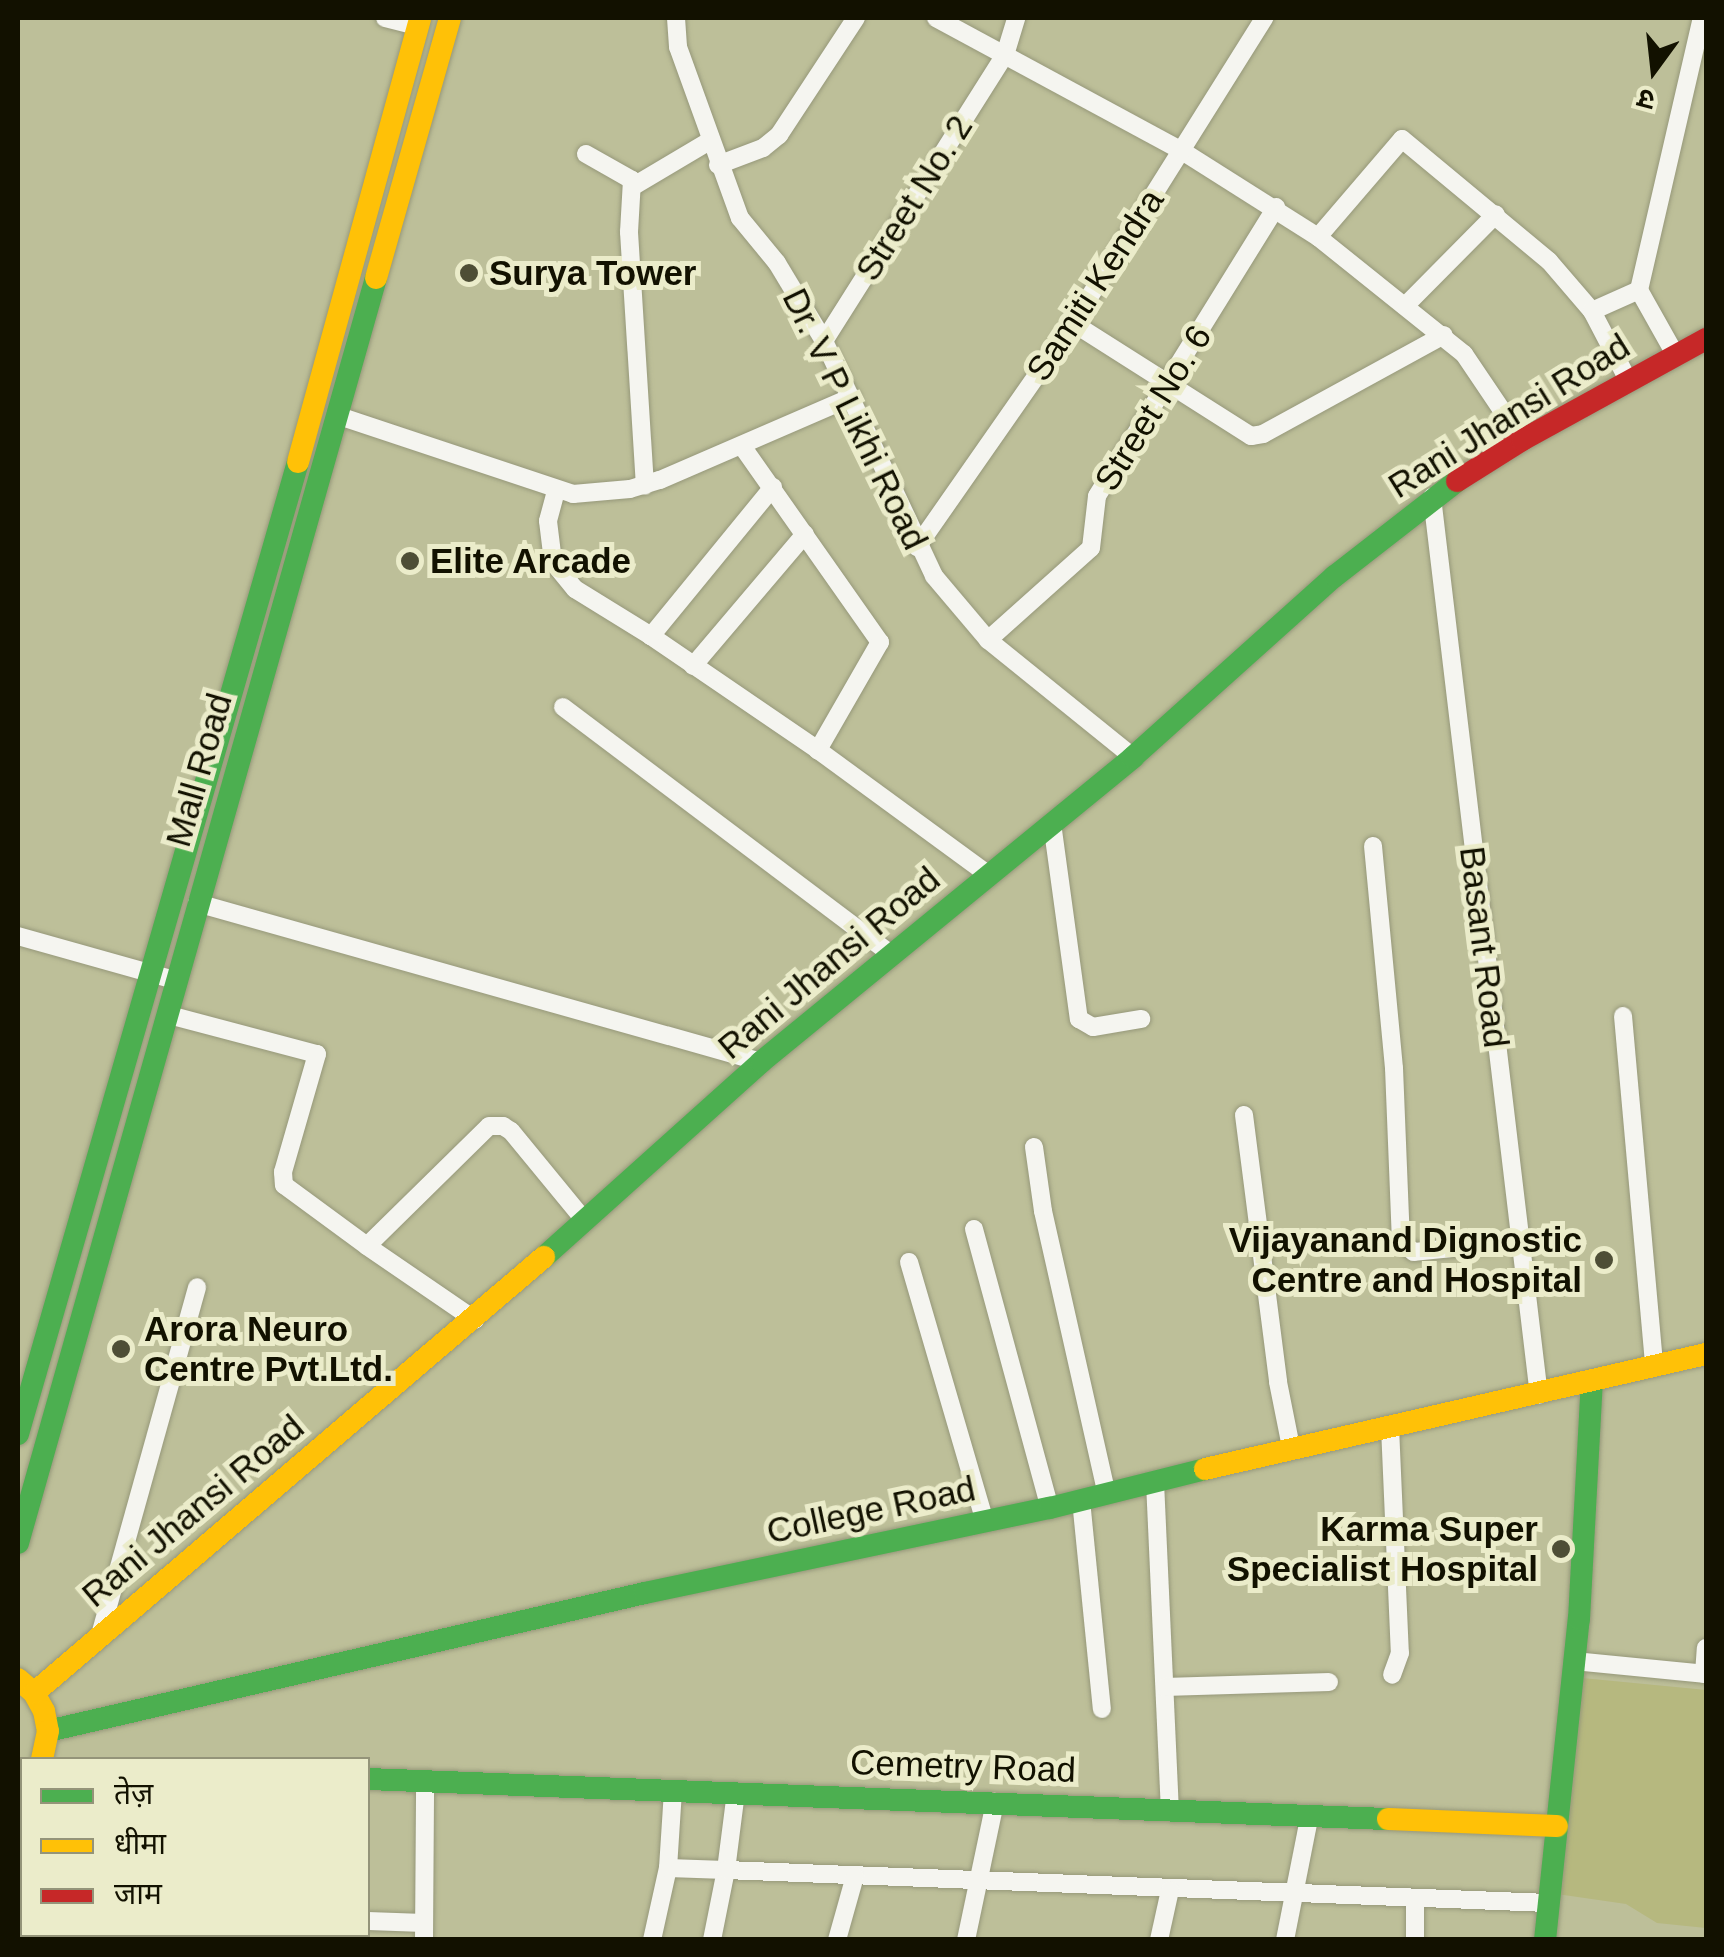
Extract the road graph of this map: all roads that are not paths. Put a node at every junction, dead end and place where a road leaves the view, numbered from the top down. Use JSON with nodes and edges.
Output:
{"nodes":[{"id":1,"x":385,"y":18,"type":"edge"},
{"id":2,"x":450,"y":18,"type":"edge"},
{"id":3,"x":676,"y":18,"type":"edge"},
{"id":4,"x":856,"y":18,"type":"edge"},
{"id":5,"x":936,"y":18,"type":"edge"},
{"id":6,"x":1016,"y":18,"type":"edge"},
{"id":7,"x":1264,"y":18,"type":"edge"},
{"id":8,"x":1702,"y":18,"type":"edge"},
{"id":9,"x":419,"y":22,"type":"edge"},
{"id":10,"x":1005,"y":55,"type":"junction"},
{"id":11,"x":711,"y":140,"type":"junction"},
{"id":12,"x":1182,"y":151,"type":"junction"},
{"id":13,"x":586,"y":154,"type":"dead end"},
{"id":14,"x":718,"y":165,"type":"junction"},
{"id":15,"x":632,"y":187,"type":"junction"},
{"id":16,"x":1276,"y":207,"type":"junction"},
{"id":17,"x":1496,"y":214,"type":"junction"},
{"id":18,"x":1318,"y":238,"type":"junction"},
{"id":19,"x":1640,"y":290,"type":"junction"},
{"id":20,"x":1404,"y":306,"type":"junction"},
{"id":21,"x":1592,"y":310,"type":"junction"},
{"id":22,"x":1072,"y":322,"type":"junction"},
{"id":23,"x":1444,"y":335,"type":"junction"},
{"id":24,"x":1706,"y":339,"type":"edge"},
{"id":25,"x":824,"y":341,"type":"junction"},
{"id":26,"x":1676,"y":356,"type":"junction"},
{"id":27,"x":1628,"y":380,"type":"junction"},
{"id":28,"x":1168,"y":384,"type":"junction"},
{"id":29,"x":852,"y":397,"type":"junction"},
{"id":30,"x":338,"y":416,"type":"junction"},
{"id":31,"x":1522,"y":440,"type":"junction"},
{"id":32,"x":742,"y":446,"type":"junction"},
{"id":33,"x":644,"y":485,"type":"junction"},
{"id":34,"x":773,"y":487,"type":"junction"},
{"id":35,"x":556,"y":491,"type":"junction"},
{"id":36,"x":1432,"y":497,"type":"junction"},
{"id":37,"x":805,"y":534,"type":"junction"},
{"id":38,"x":917,"y":548,"type":"junction"},
{"id":39,"x":651,"y":636,"type":"junction"},
{"id":40,"x":988,"y":640,"type":"junction"},
{"id":41,"x":693,"y":666,"type":"junction"},
{"id":42,"x":563,"y":706,"type":"dead end"},
{"id":43,"x":818,"y":750,"type":"junction"},
{"id":44,"x":1133,"y":757,"type":"junction"},
{"id":45,"x":1052,"y":823,"type":"junction"},
{"id":46,"x":1373,"y":846,"type":"dead end"},
{"id":47,"x":990,"y":876,"type":"junction"},
{"id":48,"x":198,"y":903,"type":"junction"},
{"id":49,"x":18,"y":936,"type":"edge"},
{"id":50,"x":891,"y":954,"type":"junction"},
{"id":51,"x":148,"y":974,"type":"junction"},
{"id":52,"x":178,"y":982,"type":"junction"},
{"id":53,"x":170,"y":1015,"type":"junction"},
{"id":54,"x":1623,"y":1016,"type":"dead end"},
{"id":55,"x":1141,"y":1019,"type":"dead end"},
{"id":56,"x":761,"y":1062,"type":"junction"},
{"id":57,"x":1244,"y":1115,"type":"dead end"},
{"id":58,"x":1034,"y":1147,"type":"dead end"},
{"id":59,"x":585,"y":1221,"type":"junction"},
{"id":60,"x":974,"y":1229,"type":"dead end"},
{"id":61,"x":1522,"y":1241,"type":"junction"},
{"id":62,"x":366,"y":1246,"type":"junction"},
{"id":63,"x":909,"y":1262,"type":"dead end"},
{"id":64,"x":197,"y":1288,"type":"dead end"},
{"id":65,"x":475,"y":1320,"type":"junction"},
{"id":66,"x":1706,"y":1354,"type":"edge"},
{"id":67,"x":1654,"y":1366,"type":"junction"},
{"id":68,"x":1592,"y":1381,"type":"junction"},
{"id":69,"x":1539,"y":1396,"type":"junction"},
{"id":70,"x":1390,"y":1427,"type":"junction"},
{"id":71,"x":18,"y":1434,"type":"edge"},
{"id":72,"x":1292,"y":1447,"type":"junction"},
{"id":73,"x":1155,"y":1482,"type":"junction"},
{"id":74,"x":1106,"y":1494,"type":"junction"},
{"id":75,"x":1081,"y":1500,"type":"junction"},
{"id":76,"x":1050,"y":1508,"type":"junction"},
{"id":77,"x":985,"y":1522,"type":"junction"},
{"id":78,"x":18,"y":1543,"type":"edge"},
{"id":79,"x":100,"y":1635,"type":"junction"},
{"id":80,"x":1706,"y":1648,"type":"edge"},
{"id":81,"x":1574,"y":1662,"type":"junction"},
{"id":82,"x":1705,"y":1674,"type":"edge"},
{"id":83,"x":1392,"y":1675,"type":"dead end"},
{"id":84,"x":1328,"y":1682,"type":"dead end"},
{"id":85,"x":26,"y":1686,"type":"edge"},
{"id":86,"x":1165,"y":1687,"type":"junction"},
{"id":87,"x":1102,"y":1710,"type":"dead end"},
{"id":88,"x":50,"y":1751,"type":"edge"},
{"id":89,"x":370,"y":1779,"type":"edge"},
{"id":90,"x":425,"y":1781,"type":"junction"},
{"id":91,"x":673,"y":1790,"type":"junction"},
{"id":92,"x":736,"y":1792,"type":"junction"},
{"id":93,"x":994,"y":1802,"type":"junction"},
{"id":94,"x":1170,"y":1808,"type":"junction"},
{"id":95,"x":1310,"y":1814,"type":"junction"},
{"id":96,"x":1557,"y":1826,"type":"junction"},
{"id":97,"x":668,"y":1868,"type":"junction"},
{"id":98,"x":726,"y":1870,"type":"junction"},
{"id":99,"x":854,"y":1876,"type":"junction"},
{"id":100,"x":979,"y":1882,"type":"junction"},
{"id":101,"x":1170,"y":1890,"type":"junction"},
{"id":102,"x":1297,"y":1892,"type":"junction"},
{"id":103,"x":1415,"y":1898,"type":"junction"},
{"id":104,"x":1548,"y":1903,"type":"junction"},
{"id":105,"x":370,"y":1922,"type":"edge"},
{"id":106,"x":424,"y":1931,"type":"edge"},
{"id":107,"x":652,"y":1940,"type":"edge"},
{"id":108,"x":712,"y":1940,"type":"edge"},
{"id":109,"x":836,"y":1940,"type":"edge"},
{"id":110,"x":966,"y":1940,"type":"edge"},
{"id":111,"x":1159,"y":1940,"type":"edge"},
{"id":112,"x":1285,"y":1940,"type":"edge"},
{"id":113,"x":1414,"y":1940,"type":"edge"},
{"id":114,"x":1545,"y":1940,"type":"edge"}],
"edges":[{"from":1,"to":9,"type":"street"},
{"from":2,"to":30,"type":"street","name":"Mall Road"},
{"from":3,"to":11,"type":"street","name":"Dr. V P Likhi Road"},
{"from":4,"to":14,"type":"street"},
{"from":5,"to":10,"type":"street"},
{"from":6,"to":10,"type":"street","name":"Street No. 2"},
{"from":7,"to":12,"type":"street","name":"Samiti Kendra"},
{"from":8,"to":19,"type":"street"},
{"from":9,"to":51,"type":"street","name":"Mall Road"},
{"from":10,"to":12,"type":"street"},
{"from":10,"to":25,"type":"street","name":"Street No. 2"},
{"from":11,"to":14,"type":"street","name":"Dr. V P Likhi Road"},
{"from":11,"to":15,"type":"street"},
{"from":12,"to":16,"type":"street"},
{"from":12,"to":22,"type":"street","name":"Samiti Kendra"},
{"from":13,"to":15,"type":"street"},
{"from":14,"to":25,"type":"street","name":"Dr. V P Likhi Road"},
{"from":15,"to":33,"type":"street"},
{"from":16,"to":18,"type":"street"},
{"from":16,"to":28,"type":"street","name":"Street No. 6"},
{"from":17,"to":18,"type":"street"},
{"from":17,"to":20,"type":"street"},
{"from":17,"to":21,"type":"street"},
{"from":18,"to":20,"type":"street"},
{"from":19,"to":21,"type":"street"},
{"from":19,"to":26,"type":"street"},
{"from":20,"to":23,"type":"street"},
{"from":21,"to":27,"type":"street"},
{"from":22,"to":28,"type":"street"},
{"from":22,"to":38,"type":"street","name":"Samiti Kendra"},
{"from":23,"to":28,"type":"street"},
{"from":23,"to":31,"type":"street"},
{"from":24,"to":26,"type":"street","name":"Rani Jhansi Road"},
{"from":25,"to":29,"type":"street","name":"Dr. V P Likhi Road"},
{"from":26,"to":27,"type":"street","name":"Rani Jhansi Road"},
{"from":27,"to":31,"type":"street","name":"Rani Jhansi Road"},
{"from":28,"to":40,"type":"street","name":"Street No. 6"},
{"from":29,"to":32,"type":"street"},
{"from":29,"to":38,"type":"street","name":"Dr. V P Likhi Road"},
{"from":30,"to":35,"type":"street"},
{"from":30,"to":48,"type":"street","name":"Mall Road"},
{"from":31,"to":36,"type":"street","name":"Rani Jhansi Road"},
{"from":32,"to":33,"type":"street"},
{"from":32,"to":34,"type":"street"},
{"from":33,"to":35,"type":"street"},
{"from":34,"to":37,"type":"street"},
{"from":34,"to":39,"type":"street"},
{"from":35,"to":39,"type":"street"},
{"from":36,"to":44,"type":"street","name":"Rani Jhansi Road"},
{"from":36,"to":61,"type":"street","name":"Basant Road"},
{"from":37,"to":41,"type":"street"},
{"from":37,"to":43,"type":"street"},
{"from":38,"to":40,"type":"street","name":"Dr. V P Likhi Road"},
{"from":39,"to":41,"type":"street"},
{"from":40,"to":44,"type":"street","name":"Dr. V P Likhi Road"},
{"from":41,"to":43,"type":"street"},
{"from":42,"to":50,"type":"street"},
{"from":43,"to":47,"type":"street"},
{"from":44,"to":45,"type":"street","name":"Rani Jhansi Road"},
{"from":45,"to":47,"type":"street","name":"Rani Jhansi Road"},
{"from":45,"to":55,"type":"street"},
{"from":46,"to":61,"type":"street"},
{"from":47,"to":50,"type":"street","name":"Rani Jhansi Road"},
{"from":48,"to":52,"type":"street","name":"Mall Road"},
{"from":48,"to":56,"type":"street"},
{"from":49,"to":51,"type":"street"},
{"from":50,"to":56,"type":"street","name":"Rani Jhansi Road"},
{"from":51,"to":52,"type":"street"},
{"from":51,"to":71,"type":"street","name":"Mall Road"},
{"from":52,"to":53,"type":"street","name":"Mall Road"},
{"from":53,"to":62,"type":"street"},
{"from":53,"to":78,"type":"street","name":"Mall Road"},
{"from":54,"to":67,"type":"street"},
{"from":56,"to":59,"type":"street","name":"Rani Jhansi Road"},
{"from":57,"to":72,"type":"street"},
{"from":58,"to":74,"type":"street"},
{"from":59,"to":62,"type":"street"},
{"from":59,"to":65,"type":"street","name":"Rani Jhansi Road"},
{"from":60,"to":76,"type":"street"},
{"from":61,"to":69,"type":"street","name":"Basant Road"},
{"from":62,"to":65,"type":"street"},
{"from":63,"to":77,"type":"street"},
{"from":64,"to":79,"type":"street"},
{"from":65,"to":79,"type":"street","name":"Rani Jhansi Road"},
{"from":66,"to":67,"type":"street","name":"College Road"},
{"from":67,"to":68,"type":"street","name":"College Road"},
{"from":68,"to":69,"type":"street","name":"College Road"},
{"from":68,"to":81,"type":"street"},
{"from":69,"to":70,"type":"street","name":"College Road"},
{"from":70,"to":72,"type":"street","name":"College Road"},
{"from":70,"to":83,"type":"street"},
{"from":72,"to":73,"type":"street","name":"College Road"},
{"from":73,"to":74,"type":"street","name":"College Road"},
{"from":73,"to":86,"type":"street"},
{"from":74,"to":75,"type":"street","name":"College Road"},
{"from":75,"to":76,"type":"street","name":"College Road"},
{"from":75,"to":87,"type":"street"},
{"from":76,"to":77,"type":"street","name":"College Road"},
{"from":77,"to":88,"type":"street","name":"College Road"},
{"from":79,"to":85,"type":"street","name":"Rani Jhansi Road"},
{"from":80,"to":82,"type":"street"},
{"from":81,"to":82,"type":"street"},
{"from":81,"to":96,"type":"street"},
{"from":84,"to":86,"type":"street"},
{"from":85,"to":88,"type":"street"},
{"from":86,"to":94,"type":"street"},
{"from":89,"to":90,"type":"street","name":"Cemetry Road"},
{"from":90,"to":91,"type":"street","name":"Cemetry Road"},
{"from":90,"to":106,"type":"street"},
{"from":91,"to":92,"type":"street","name":"Cemetry Road"},
{"from":91,"to":97,"type":"street"},
{"from":92,"to":93,"type":"street","name":"Cemetry Road"},
{"from":92,"to":98,"type":"street"},
{"from":93,"to":94,"type":"street","name":"Cemetry Road"},
{"from":93,"to":100,"type":"street"},
{"from":94,"to":95,"type":"street","name":"Cemetry Road"},
{"from":95,"to":96,"type":"street","name":"Cemetry Road"},
{"from":95,"to":102,"type":"street"},
{"from":96,"to":104,"type":"street"},
{"from":97,"to":98,"type":"street"},
{"from":97,"to":107,"type":"street"},
{"from":98,"to":99,"type":"street"},
{"from":98,"to":108,"type":"street"},
{"from":99,"to":100,"type":"street"},
{"from":99,"to":109,"type":"street"},
{"from":100,"to":101,"type":"street"},
{"from":100,"to":110,"type":"street"},
{"from":101,"to":102,"type":"street"},
{"from":101,"to":111,"type":"street"},
{"from":102,"to":103,"type":"street"},
{"from":102,"to":112,"type":"street"},
{"from":103,"to":104,"type":"street"},
{"from":103,"to":113,"type":"street"},
{"from":104,"to":114,"type":"street"},
{"from":105,"to":106,"type":"street"}]}
